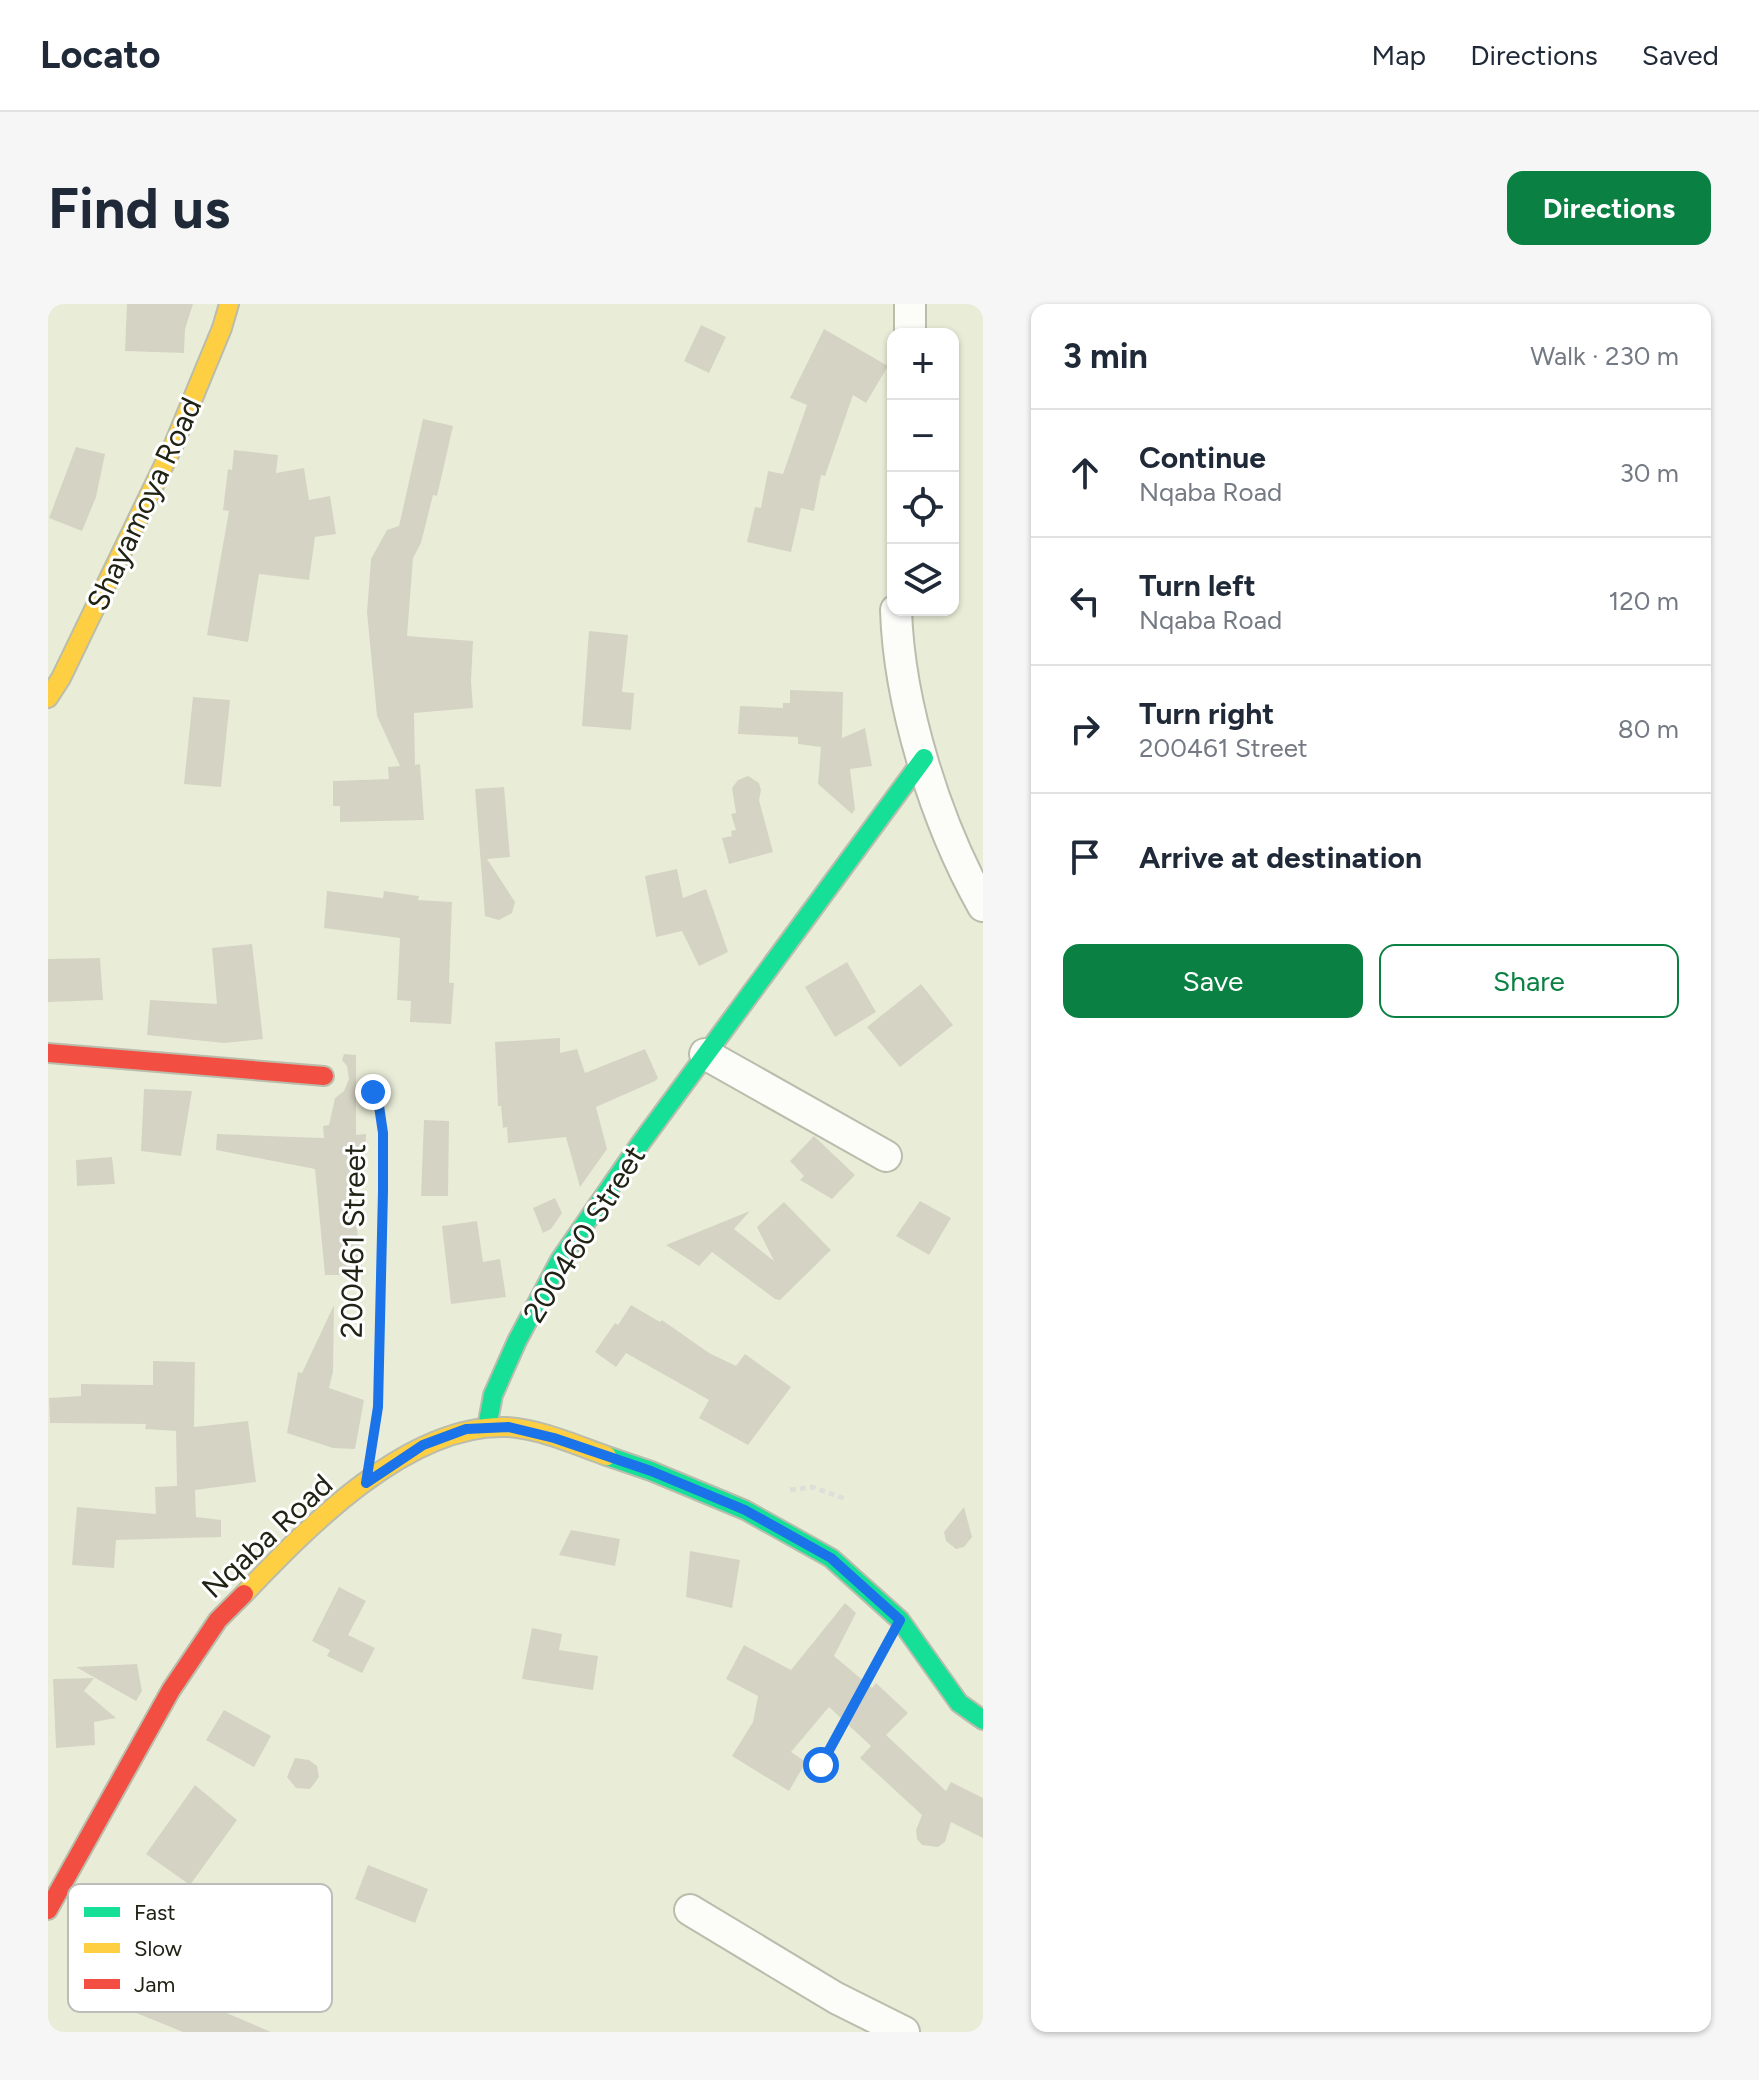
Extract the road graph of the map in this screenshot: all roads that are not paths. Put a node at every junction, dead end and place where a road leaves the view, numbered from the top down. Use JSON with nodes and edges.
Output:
{"nodes":[{"id":1,"x":229,"y":304,"type":"edge"},
{"id":2,"x":910,"y":304,"type":"edge"},
{"id":3,"x":910,"y":328,"type":"edge"},
{"id":4,"x":897,"y":616,"type":"edge"},
{"id":5,"x":48,"y":698,"type":"edge"},
{"id":6,"x":924,"y":758,"type":"junction"},
{"id":7,"x":983,"y":906,"type":"edge"},
{"id":8,"x":48,"y":1053,"type":"edge"},
{"id":9,"x":705,"y":1054,"type":"junction"},
{"id":10,"x":324,"y":1076,"type":"road end"},
{"id":11,"x":886,"y":1156,"type":"dead end"},
{"id":12,"x":487,"y":1427,"type":"junction"},
{"id":13,"x":983,"y":1720,"type":"edge"},
{"id":14,"x":50,"y":1906,"type":"edge"},
{"id":15,"x":690,"y":1910,"type":"dead end"},
{"id":16,"x":904,"y":2032,"type":"edge"}],
"edges":[{"from":1,"to":5,"type":"street","name":"Shayamoya Road"},
{"from":2,"to":3,"type":"street"},
{"from":4,"to":6,"type":"street"},
{"from":6,"to":7,"type":"street"},
{"from":6,"to":9,"type":"street","name":"200460 Street"},
{"from":8,"to":10,"type":"street"},
{"from":9,"to":11,"type":"street"},
{"from":9,"to":12,"type":"street","name":"200460 Street"},
{"from":12,"to":13,"type":"street","name":"Nqaba Road"},
{"from":12,"to":14,"type":"street","name":"Nqaba Road"},
{"from":15,"to":16,"type":"street"}]}
